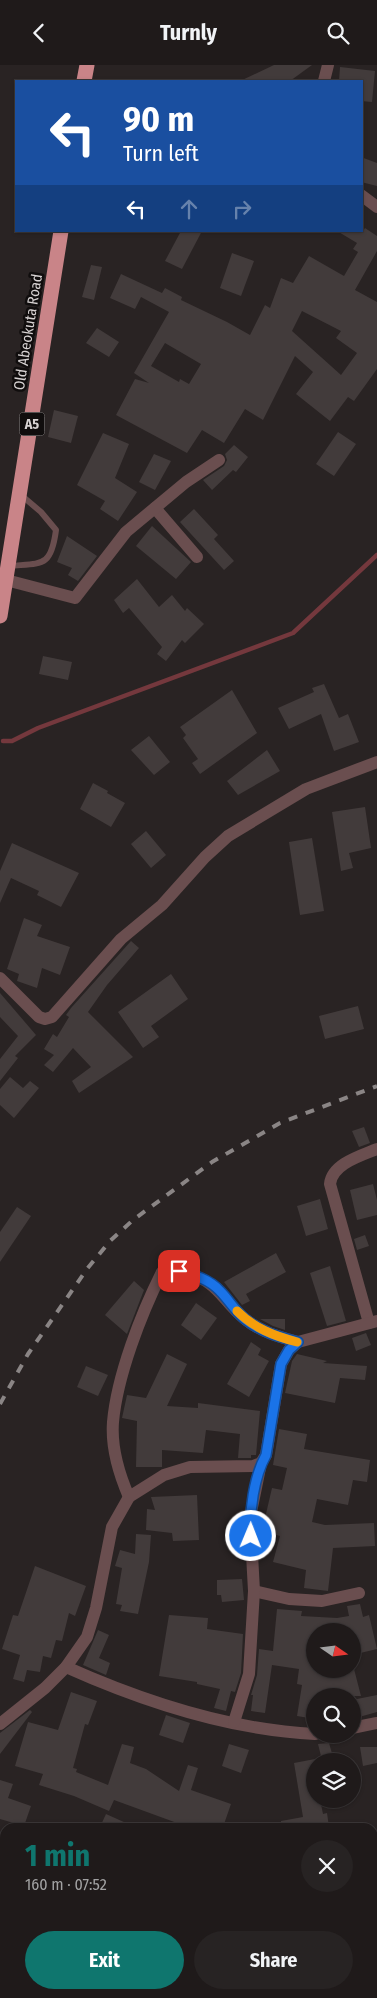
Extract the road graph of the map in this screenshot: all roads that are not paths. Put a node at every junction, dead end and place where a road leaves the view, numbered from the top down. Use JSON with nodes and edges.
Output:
{"nodes":[{"id":1,"x":87,"y":65,"type":"edge"},
{"id":2,"x":328,"y":65,"type":"edge"},
{"id":3,"x":84,"y":80,"type":"edge"},
{"id":4,"x":324,"y":80,"type":"edge"},
{"id":5,"x":363,"y":196,"type":"edge"},
{"id":6,"x":377,"y":207,"type":"edge"},
{"id":7,"x":61,"y":232,"type":"edge"},
{"id":8,"x":219,"y":460,"type":"dead end"},
{"id":9,"x":21,"y":495,"type":"junction"},
{"id":10,"x":155,"y":508,"type":"junction"},
{"id":11,"x":197,"y":557,"type":"dead end"},
{"id":12,"x":7,"y":573,"type":"junction"},
{"id":13,"x":1,"y":607,"type":"edge"},
{"id":14,"x":377,"y":762,"type":"edge"},
{"id":15,"x":0,"y":978,"type":"edge"},
{"id":16,"x":377,"y":1149,"type":"edge"},
{"id":17,"x":373,"y":1322,"type":"edge"},
{"id":18,"x":298,"y":1342,"type":"junction"},
{"id":19,"x":261,"y":1463,"type":"junction"},
{"id":20,"x":130,"y":1497,"type":"junction"},
{"id":21,"x":254,"y":1591,"type":"junction"},
{"id":22,"x":359,"y":1593,"type":"dead end"},
{"id":23,"x":66,"y":1667,"type":"junction"},
{"id":24,"x":234,"y":1722,"type":"junction"},
{"id":25,"x":377,"y":1723,"type":"edge"},
{"id":26,"x":0,"y":1724,"type":"edge"},
{"id":27,"x":361,"y":1726,"type":"edge"},
{"id":28,"x":306,"y":1733,"type":"edge"}],
"edges":[{"from":1,"to":3,"type":"highway"},
{"from":2,"to":4,"type":"street"},
{"from":5,"to":6,"type":"street"},
{"from":7,"to":9,"type":"highway","name":"Old Abeokuta Road","number":"A5"},
{"from":8,"to":10,"type":"street"},
{"from":9,"to":12,"type":"highway","name":"Old Abeokuta Road","number":"A5"},
{"from":9,"to":12,"type":"lane"},
{"from":10,"to":11,"type":"street"},
{"from":10,"to":12,"type":"street"},
{"from":12,"to":13,"type":"highway","name":"Old Abeokuta Road","number":"A5"},
{"from":14,"to":15,"type":"street"},
{"from":16,"to":17,"type":"street"},
{"from":17,"to":18,"type":"street"},
{"from":18,"to":19,"type":"street"},
{"from":18,"to":20,"type":"street"},
{"from":19,"to":20,"type":"street"},
{"from":19,"to":21,"type":"street"},
{"from":20,"to":23,"type":"street"},
{"from":21,"to":22,"type":"street"},
{"from":21,"to":24,"type":"street"},
{"from":23,"to":24,"type":"street"},
{"from":23,"to":26,"type":"street"},
{"from":24,"to":28,"type":"street"},
{"from":25,"to":27,"type":"street"}]}
